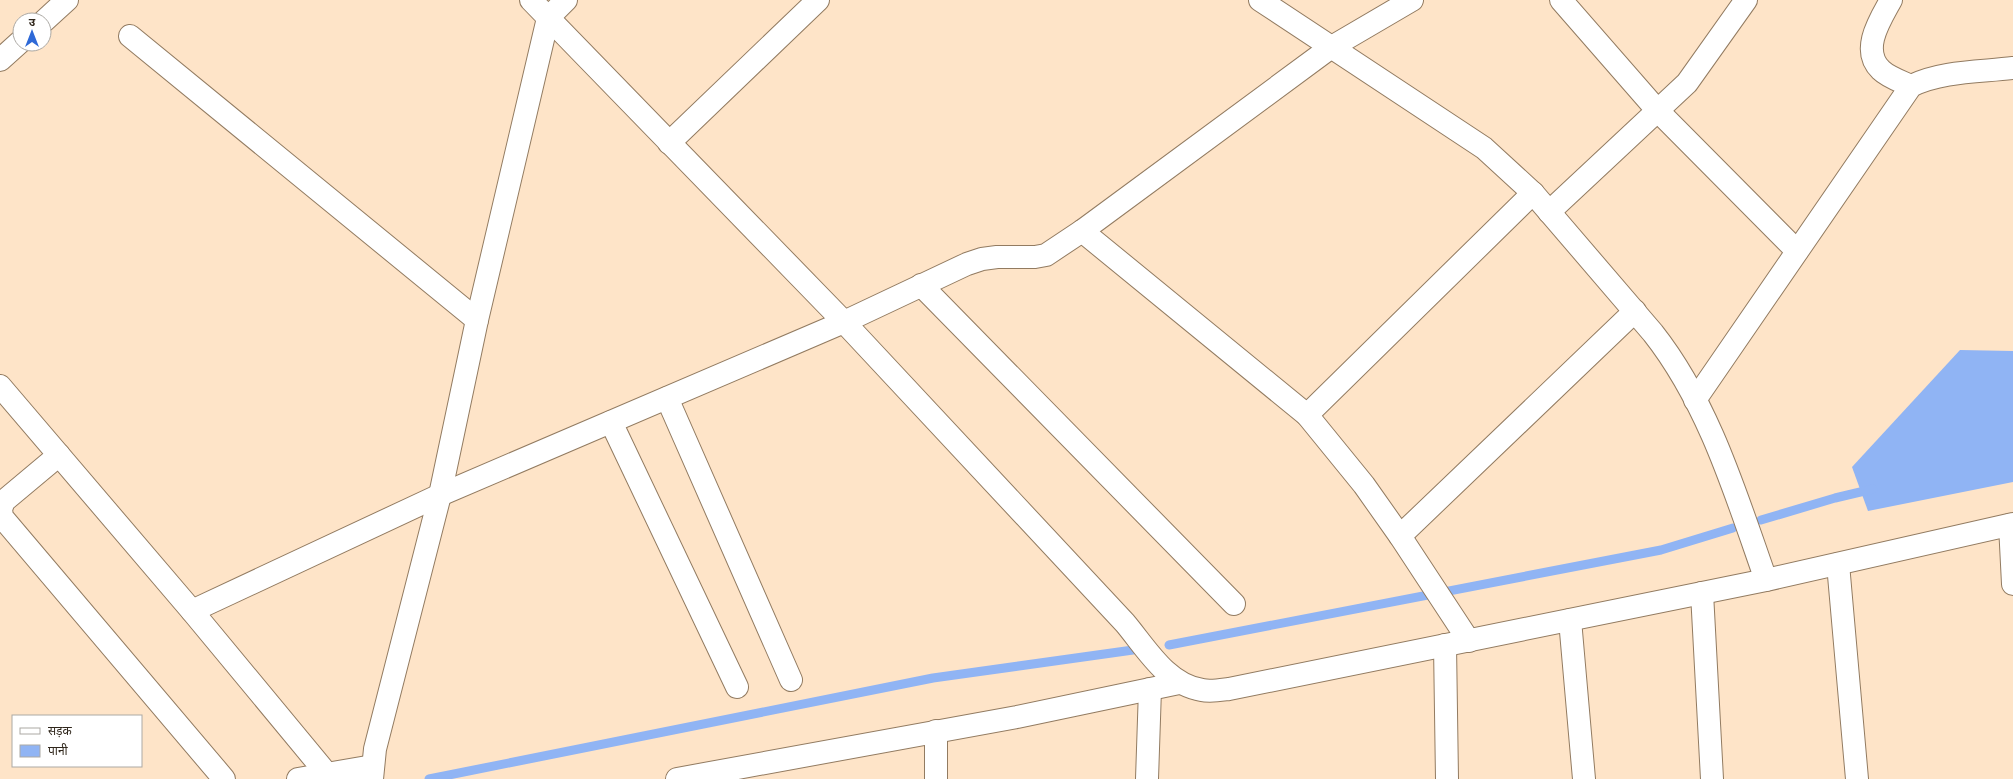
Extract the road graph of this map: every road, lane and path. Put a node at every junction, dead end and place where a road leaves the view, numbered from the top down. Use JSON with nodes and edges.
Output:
{"nodes":[{"id":1,"x":531,"y":0,"type":"edge"},
{"id":2,"x":566,"y":0,"type":"edge"},
{"id":3,"x":818,"y":0,"type":"edge"},
{"id":4,"x":1260,"y":0,"type":"edge"},
{"id":5,"x":1412,"y":0,"type":"edge"},
{"id":6,"x":1562,"y":0,"type":"edge"},
{"id":7,"x":1746,"y":0,"type":"edge"},
{"id":8,"x":1891,"y":0,"type":"edge"},
{"id":9,"x":63,"y":1,"type":"edge"},
{"id":10,"x":52,"y":12,"type":"edge"},
{"id":11,"x":548,"y":18,"type":"junction"},
{"id":12,"x":130,"y":36,"type":"dead end"},
{"id":13,"x":1330,"y":48,"type":"junction"},
{"id":14,"x":12,"y":49,"type":"edge"},
{"id":15,"x":0,"y":60,"type":"edge"},
{"id":16,"x":2013,"y":68,"type":"edge"},
{"id":17,"x":1911,"y":86,"type":"junction"},
{"id":18,"x":1657,"y":110,"type":"junction"},
{"id":19,"x":669,"y":144,"type":"junction"},
{"id":20,"x":1533,"y":194,"type":"junction"},
{"id":21,"x":1549,"y":212,"type":"junction"},
{"id":22,"x":1082,"y":231,"type":"junction"},
{"id":23,"x":1796,"y":251,"type":"junction"},
{"id":24,"x":921,"y":285,"type":"junction"},
{"id":25,"x":1635,"y":311,"type":"junction"},
{"id":26,"x":477,"y":320,"type":"junction"},
{"id":27,"x":844,"y":322,"type":"junction"},
{"id":28,"x":0,"y":386,"type":"edge"},
{"id":29,"x":667,"y":398,"type":"junction"},
{"id":30,"x":1695,"y":400,"type":"junction"},
{"id":31,"x":1307,"y":414,"type":"junction"},
{"id":32,"x":611,"y":422,"type":"junction"},
{"id":33,"x":59,"y":455,"type":"junction"},
{"id":34,"x":440,"y":495,"type":"junction"},
{"id":35,"x":2012,"y":524,"type":"edge"},
{"id":36,"x":1400,"y":536,"type":"junction"},
{"id":37,"x":1838,"y":564,"type":"junction"},
{"id":38,"x":1766,"y":580,"type":"junction"},
{"id":39,"x":2013,"y":584,"type":"edge"},
{"id":40,"x":1702,"y":593,"type":"junction"},
{"id":41,"x":1234,"y":604,"type":"dead end"},
{"id":42,"x":192,"y":611,"type":"junction"},
{"id":43,"x":1570,"y":620,"type":"junction"},
{"id":44,"x":1469,"y":641,"type":"junction"},
{"id":45,"x":1445,"y":645,"type":"junction"},
{"id":46,"x":791,"y":680,"type":"dead end"},
{"id":47,"x":1179,"y":683,"type":"junction"},
{"id":48,"x":737,"y":687,"type":"dead end"},
{"id":49,"x":1150,"y":689,"type":"junction"},
{"id":50,"x":936,"y":731,"type":"junction"},
{"id":51,"x":373,"y":772,"type":"edge"},
{"id":52,"x":327,"y":774,"type":"junction"},
{"id":53,"x":224,"y":779,"type":"edge"},
{"id":54,"x":298,"y":779,"type":"edge"},
{"id":55,"x":677,"y":779,"type":"edge"},
{"id":56,"x":936,"y":779,"type":"edge"},
{"id":57,"x":1147,"y":779,"type":"edge"},
{"id":58,"x":1447,"y":779,"type":"edge"},
{"id":59,"x":1584,"y":779,"type":"edge"},
{"id":60,"x":1712,"y":779,"type":"edge"},
{"id":61,"x":1857,"y":779,"type":"edge"}],
"edges":[{"from":1,"to":11,"type":"street"},
{"from":2,"to":11,"type":"street"},
{"from":3,"to":19,"type":"street"},
{"from":4,"to":13,"type":"street"},
{"from":5,"to":13,"type":"street"},
{"from":6,"to":18,"type":"street"},
{"from":7,"to":18,"type":"street"},
{"from":8,"to":17,"type":"street"},
{"from":9,"to":10,"type":"street"},
{"from":11,"to":19,"type":"street"},
{"from":11,"to":26,"type":"street"},
{"from":12,"to":26,"type":"street"},
{"from":13,"to":20,"type":"street"},
{"from":13,"to":22,"type":"street"},
{"from":14,"to":15,"type":"street"},
{"from":16,"to":17,"type":"street"},
{"from":17,"to":23,"type":"street"},
{"from":18,"to":21,"type":"street"},
{"from":18,"to":23,"type":"street"},
{"from":19,"to":27,"type":"street"},
{"from":20,"to":21,"type":"street"},
{"from":20,"to":31,"type":"street"},
{"from":21,"to":25,"type":"street"},
{"from":22,"to":24,"type":"street"},
{"from":22,"to":31,"type":"street"},
{"from":23,"to":30,"type":"street"},
{"from":24,"to":27,"type":"street"},
{"from":24,"to":41,"type":"street"},
{"from":25,"to":30,"type":"street"},
{"from":25,"to":36,"type":"street"},
{"from":26,"to":34,"type":"street"},
{"from":27,"to":29,"type":"street"},
{"from":27,"to":47,"type":"street"},
{"from":28,"to":33,"type":"street"},
{"from":29,"to":32,"type":"street"},
{"from":29,"to":46,"type":"street"},
{"from":30,"to":38,"type":"street"},
{"from":31,"to":36,"type":"street"},
{"from":32,"to":34,"type":"street"},
{"from":32,"to":48,"type":"street"},
{"from":33,"to":42,"type":"street"},
{"from":33,"to":53,"type":"street"},
{"from":34,"to":42,"type":"street"},
{"from":34,"to":51,"type":"street"},
{"from":35,"to":37,"type":"street"},
{"from":35,"to":39,"type":"street"},
{"from":36,"to":44,"type":"street"},
{"from":37,"to":38,"type":"street"},
{"from":37,"to":61,"type":"street"},
{"from":38,"to":40,"type":"street"},
{"from":40,"to":43,"type":"street"},
{"from":40,"to":60,"type":"street"},
{"from":42,"to":52,"type":"street"},
{"from":43,"to":44,"type":"street"},
{"from":43,"to":59,"type":"street"},
{"from":44,"to":45,"type":"street"},
{"from":45,"to":47,"type":"street"},
{"from":45,"to":58,"type":"street"},
{"from":47,"to":49,"type":"street"},
{"from":49,"to":50,"type":"street"},
{"from":49,"to":57,"type":"street"},
{"from":50,"to":55,"type":"street"},
{"from":50,"to":56,"type":"street"},
{"from":51,"to":52,"type":"street"},
{"from":52,"to":54,"type":"street"}]}
